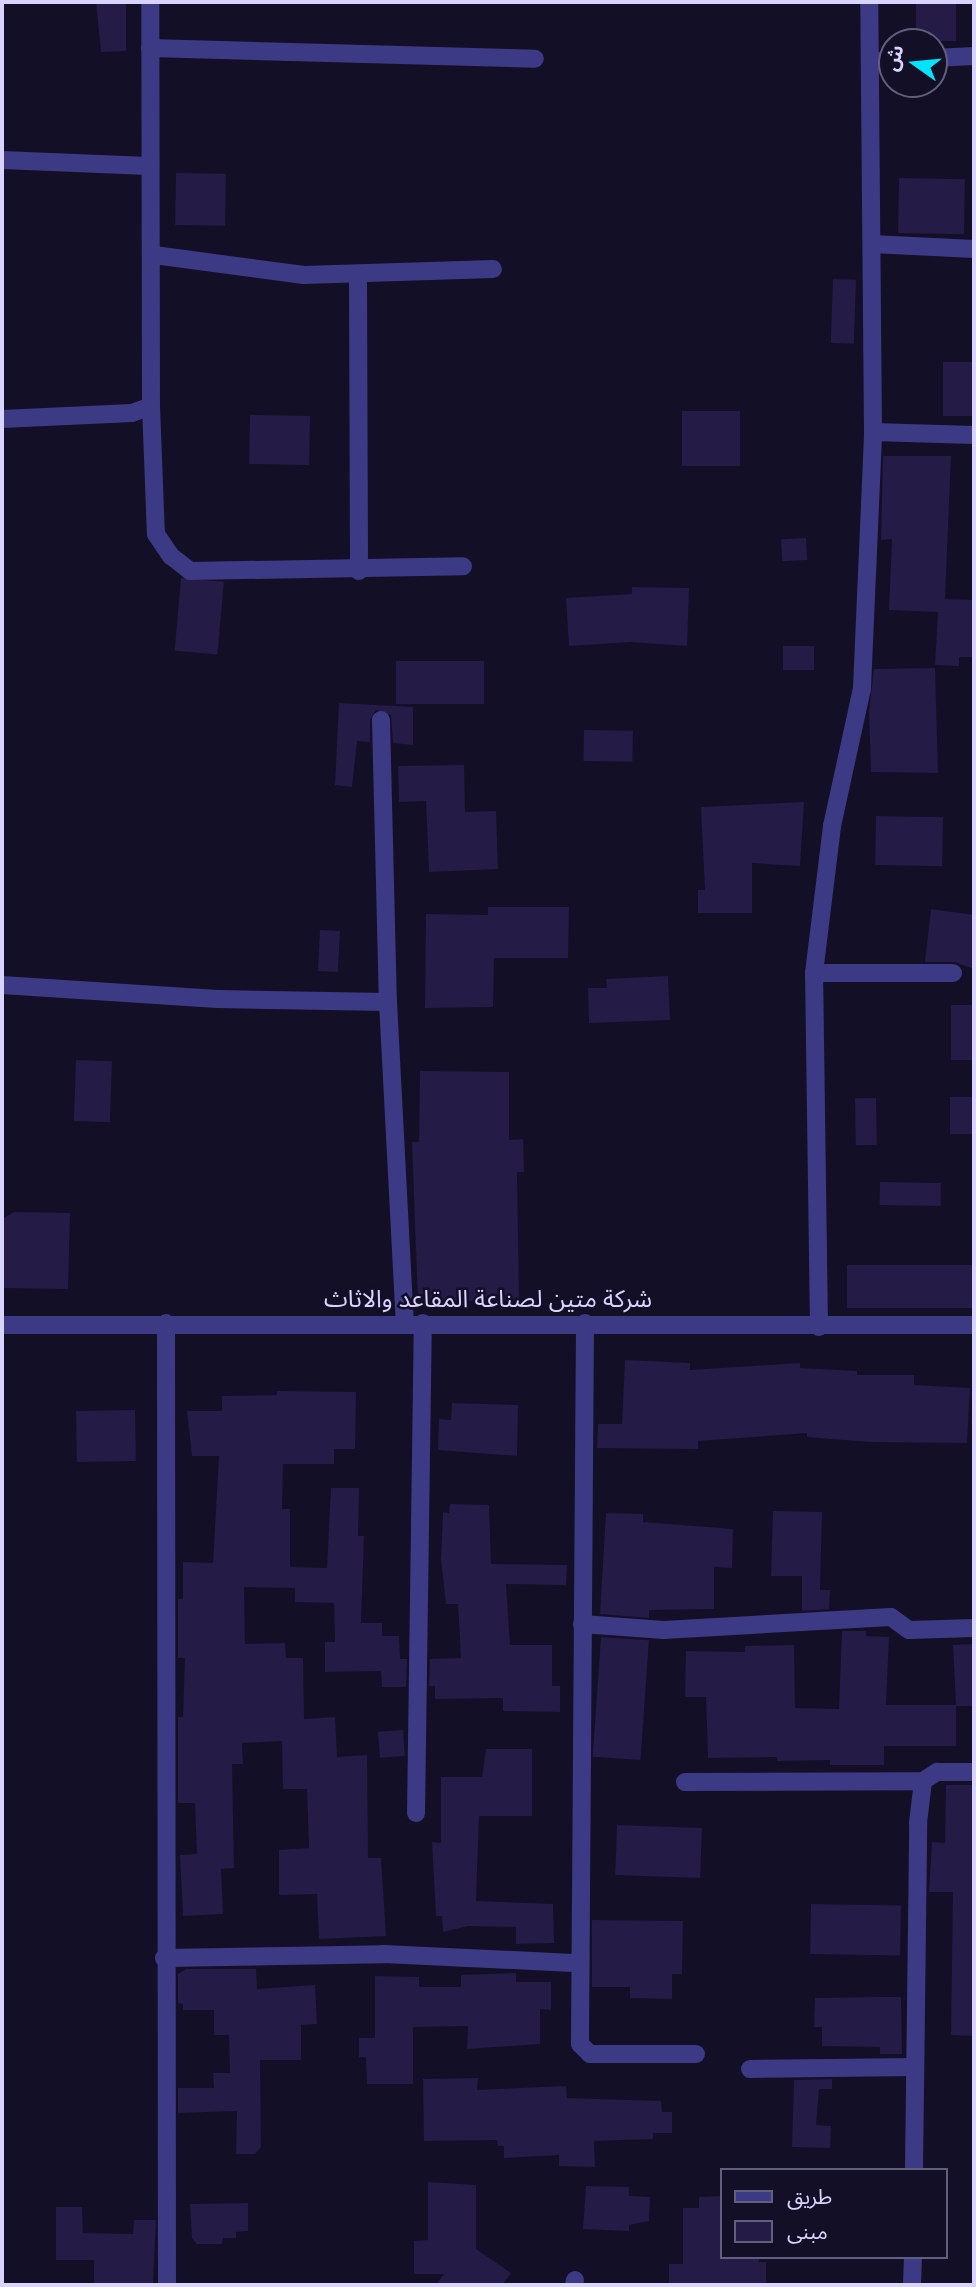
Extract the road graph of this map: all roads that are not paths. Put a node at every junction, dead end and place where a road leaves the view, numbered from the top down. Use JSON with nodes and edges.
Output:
{"nodes":[{"id":1,"x":150,"y":2,"type":"edge"},
{"id":2,"x":869,"y":2,"type":"edge"},
{"id":3,"x":149,"y":48,"type":"junction"},
{"id":4,"x":974,"y":56,"type":"edge"},
{"id":5,"x":948,"y":57,"type":"edge"},
{"id":6,"x":535,"y":59,"type":"dead end"},
{"id":7,"x":870,"y":61,"type":"junction"},
{"id":8,"x":878,"y":61,"type":"edge"},
{"id":9,"x":2,"y":160,"type":"edge"},
{"id":10,"x":148,"y":166,"type":"junction"},
{"id":11,"x":872,"y":244,"type":"junction"},
{"id":12,"x":974,"y":248,"type":"edge"},
{"id":13,"x":154,"y":256,"type":"junction"},
{"id":14,"x":493,"y":269,"type":"dead end"},
{"id":15,"x":358,"y":277,"type":"junction"},
{"id":16,"x":151,"y":406,"type":"junction"},
{"id":17,"x":2,"y":419,"type":"edge"},
{"id":18,"x":873,"y":432,"type":"junction"},
{"id":19,"x":974,"y":435,"type":"edge"},
{"id":20,"x":463,"y":566,"type":"dead end"},
{"id":21,"x":359,"y":571,"type":"junction"},
{"id":22,"x":381,"y":720,"type":"dead end"},
{"id":23,"x":814,"y":973,"type":"junction"},
{"id":24,"x":953,"y":973,"type":"dead end"},
{"id":25,"x":2,"y":985,"type":"edge"},
{"id":26,"x":388,"y":1002,"type":"junction"},
{"id":27,"x":414,"y":1322,"type":"junction"},
{"id":28,"x":166,"y":1323,"type":"junction"},
{"id":29,"x":585,"y":1323,"type":"junction"},
{"id":30,"x":2,"y":1325,"type":"edge"},
{"id":31,"x":974,"y":1325,"type":"edge"},
{"id":32,"x":818,"y":1327,"type":"junction"},
{"id":33,"x":582,"y":1624,"type":"junction"},
{"id":34,"x":974,"y":1628,"type":"edge"},
{"id":35,"x":974,"y":1772,"type":"edge"},
{"id":36,"x":923,"y":1781,"type":"junction"},
{"id":37,"x":685,"y":1782,"type":"dead end"},
{"id":38,"x":416,"y":1813,"type":"dead end"},
{"id":39,"x":164,"y":1958,"type":"junction"},
{"id":40,"x":578,"y":1963,"type":"junction"},
{"id":41,"x":696,"y":2054,"type":"dead end"},
{"id":42,"x":915,"y":2067,"type":"junction"},
{"id":43,"x":750,"y":2069,"type":"dead end"},
{"id":44,"x":914,"y":2168,"type":"edge"},
{"id":45,"x":912,"y":2259,"type":"edge"},
{"id":46,"x":167,"y":2285,"type":"edge"},
{"id":47,"x":912,"y":2285,"type":"edge"}],
"edges":[{"from":1,"to":3,"type":"street"},
{"from":2,"to":7,"type":"street"},
{"from":3,"to":6,"type":"street"},
{"from":3,"to":10,"type":"street"},
{"from":4,"to":5,"type":"street"},
{"from":7,"to":8,"type":"street"},
{"from":7,"to":11,"type":"street"},
{"from":9,"to":10,"type":"street"},
{"from":10,"to":13,"type":"street"},
{"from":11,"to":12,"type":"street"},
{"from":11,"to":18,"type":"street"},
{"from":13,"to":15,"type":"street"},
{"from":13,"to":16,"type":"street"},
{"from":14,"to":15,"type":"street"},
{"from":15,"to":21,"type":"street"},
{"from":16,"to":17,"type":"street"},
{"from":16,"to":21,"type":"street"},
{"from":18,"to":19,"type":"street"},
{"from":18,"to":23,"type":"street"},
{"from":20,"to":21,"type":"street"},
{"from":22,"to":26,"type":"street"},
{"from":23,"to":24,"type":"street"},
{"from":23,"to":32,"type":"street"},
{"from":25,"to":26,"type":"street"},
{"from":26,"to":27,"type":"street"},
{"from":27,"to":28,"type":"street","name":"شركة متين لصناعة المقاعد والاثاث"},
{"from":27,"to":29,"type":"street","name":"شركة متين لصناعة المقاعد والاثاث"},
{"from":27,"to":38,"type":"street"},
{"from":28,"to":30,"type":"street","name":"شركة متين لصناعة المقاعد والاثاث"},
{"from":28,"to":39,"type":"street"},
{"from":29,"to":32,"type":"street","name":"شركة متين لصناعة المقاعد والاثاث"},
{"from":29,"to":33,"type":"street"},
{"from":31,"to":32,"type":"street","name":"شركة متين لصناعة المقاعد والاثاث"},
{"from":33,"to":34,"type":"street"},
{"from":33,"to":40,"type":"street"},
{"from":35,"to":36,"type":"street"},
{"from":36,"to":37,"type":"street"},
{"from":36,"to":42,"type":"street"},
{"from":39,"to":40,"type":"street"},
{"from":39,"to":46,"type":"street"},
{"from":40,"to":41,"type":"street"},
{"from":42,"to":43,"type":"street"},
{"from":42,"to":44,"type":"street"},
{"from":45,"to":47,"type":"street"}]}
